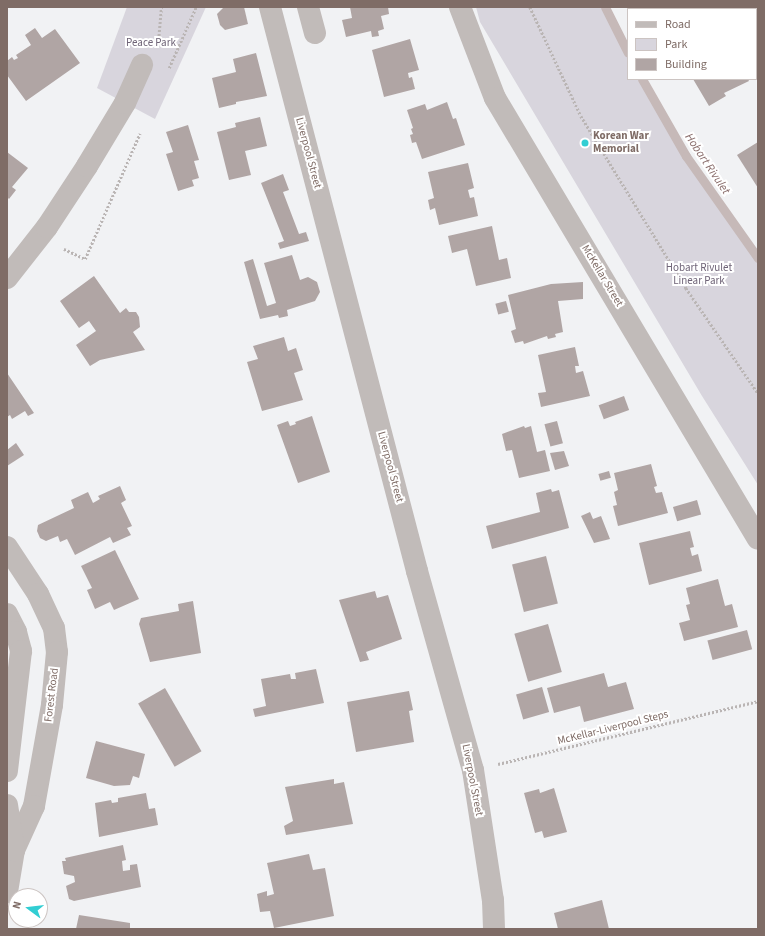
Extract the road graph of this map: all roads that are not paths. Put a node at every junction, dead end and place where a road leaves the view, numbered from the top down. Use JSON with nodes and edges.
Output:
{"nodes":[{"id":1,"x":270,"y":7,"type":"edge"},
{"id":2,"x":308,"y":7,"type":"edge"},
{"id":3,"x":460,"y":7,"type":"edge"},
{"id":4,"x":315,"y":33,"type":"dead end"},
{"id":5,"x":142,"y":65,"type":"dead end"},
{"id":6,"x":7,"y":278,"type":"edge"},
{"id":7,"x":758,"y":539,"type":"edge"},
{"id":8,"x":7,"y":547,"type":"edge"},
{"id":9,"x":8,"y":617,"type":"edge"},
{"id":10,"x":7,"y":771,"type":"edge"},
{"id":11,"x":7,"y":805,"type":"edge"},
{"id":12,"x":14,"y":850,"type":"junction"},
{"id":13,"x":7,"y":892,"type":"edge"},
{"id":14,"x":494,"y":929,"type":"edge"}],
"edges":[{"from":1,"to":14,"type":"street","name":"Liverpool Street"},
{"from":2,"to":4,"type":"street"},
{"from":3,"to":7,"type":"street","name":"McKellar Street"},
{"from":5,"to":6,"type":"street"},
{"from":8,"to":12,"type":"street","name":"Forest Road"},
{"from":9,"to":10,"type":"street"},
{"from":11,"to":12,"type":"street","name":"Forest Road"},
{"from":12,"to":13,"type":"street","name":"Forest Road"}]}
